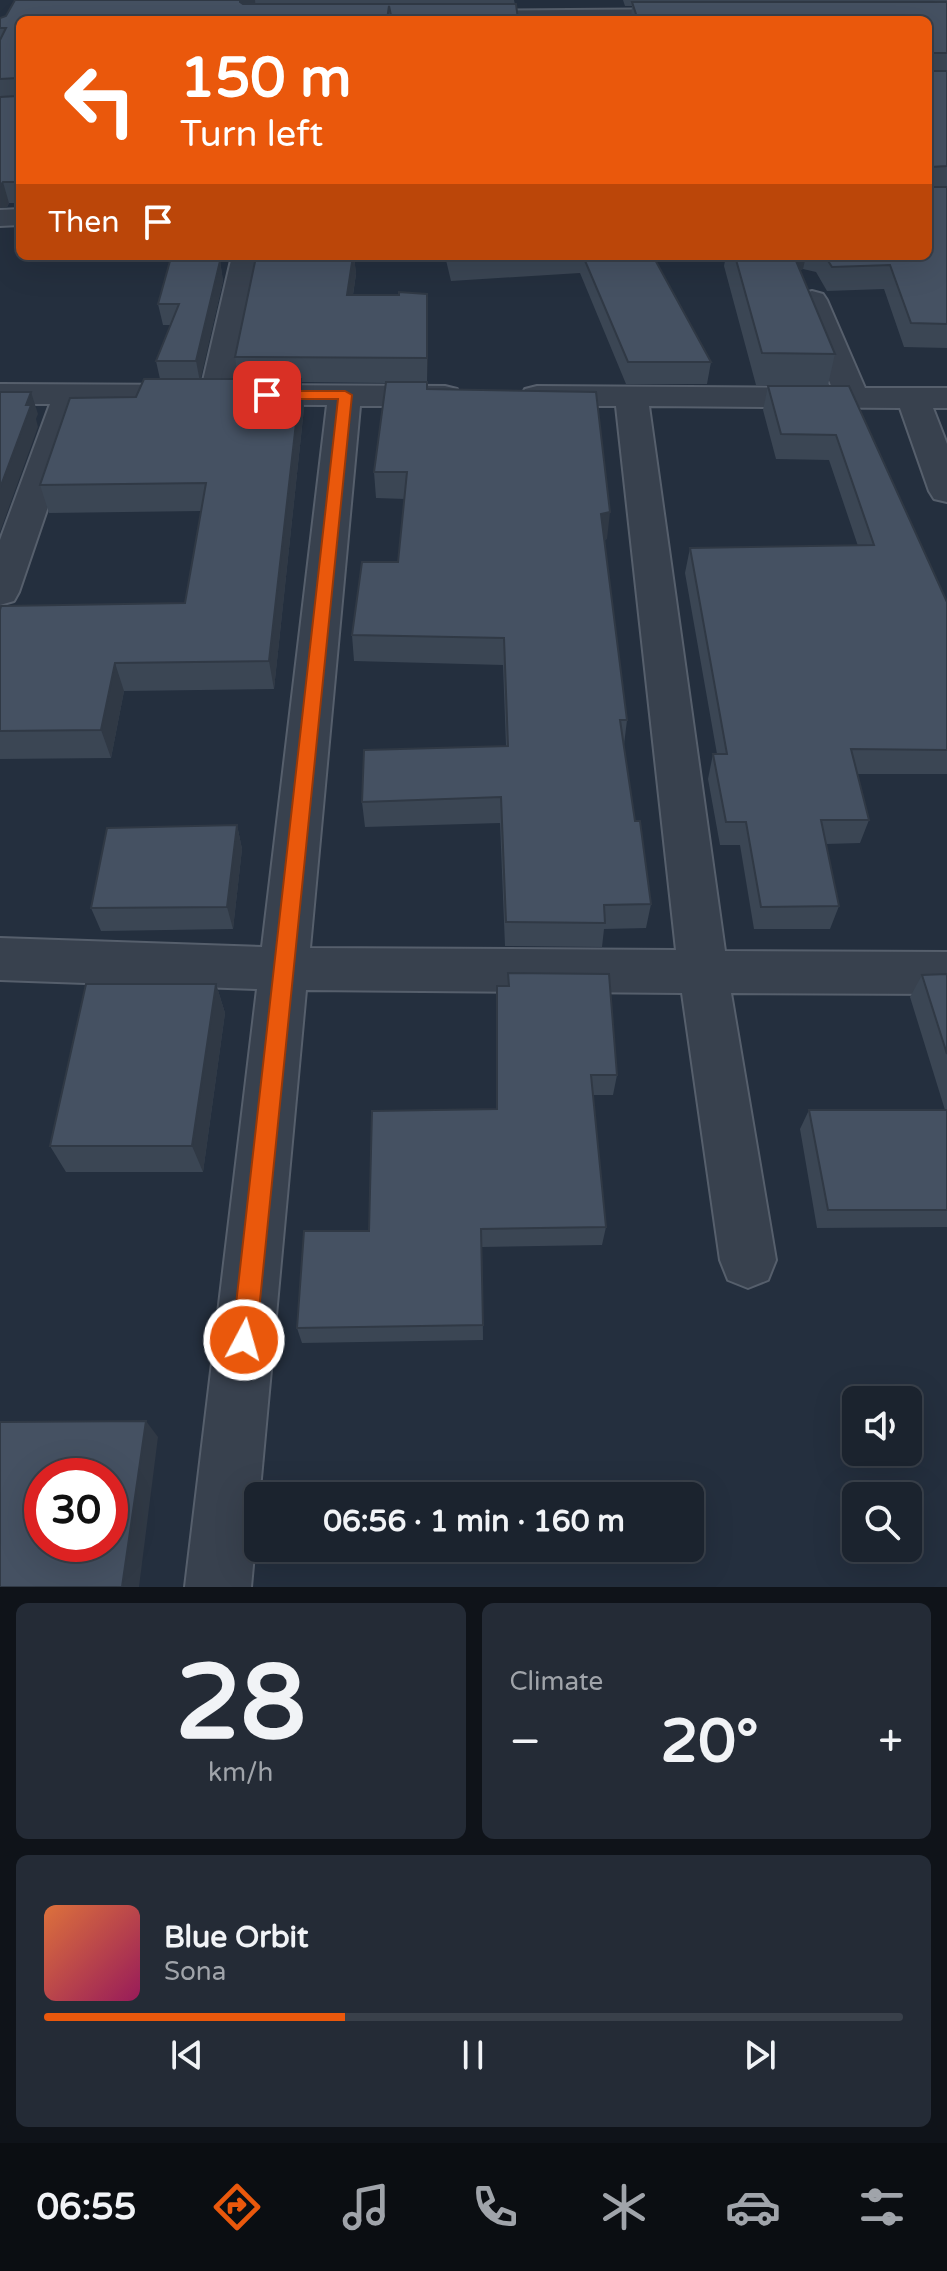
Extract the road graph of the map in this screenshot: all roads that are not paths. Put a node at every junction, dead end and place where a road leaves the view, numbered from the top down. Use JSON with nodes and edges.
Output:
{"nodes":[{"id":1,"x":246,"y":260,"type":"edge"},
{"id":2,"x":804,"y":281,"type":"edge"},
{"id":3,"x":0,"y":394,"type":"edge"},
{"id":4,"x":70,"y":394,"type":"junction"},
{"id":5,"x":216,"y":395,"type":"junction"},
{"id":6,"x":345,"y":395,"type":"junction"},
{"id":7,"x":631,"y":397,"type":"junction"},
{"id":8,"x":853,"y":398,"type":"junction"},
{"id":9,"x":913,"y":398,"type":"junction"},
{"id":10,"x":947,"y":398,"type":"edge"},
{"id":11,"x":947,"y":491,"type":"edge"},
{"id":12,"x":0,"y":592,"type":"edge"},
{"id":13,"x":0,"y":959,"type":"edge"},
{"id":14,"x":283,"y":969,"type":"junction"},
{"id":15,"x":703,"y":971,"type":"junction"},
{"id":16,"x":947,"y":973,"type":"edge"},
{"id":17,"x":748,"y":1260,"type":"dead end"},
{"id":18,"x":218,"y":1587,"type":"edge"}],
"edges":[{"from":1,"to":5,"type":"street"},
{"from":2,"to":8,"type":"street"},
{"from":3,"to":4,"type":"street"},
{"from":4,"to":5,"type":"street"},
{"from":4,"to":12,"type":"street"},
{"from":5,"to":6,"type":"street"},
{"from":6,"to":7,"type":"street"},
{"from":6,"to":14,"type":"street"},
{"from":7,"to":8,"type":"street"},
{"from":7,"to":15,"type":"street"},
{"from":8,"to":9,"type":"street"},
{"from":9,"to":10,"type":"street"},
{"from":9,"to":11,"type":"street"},
{"from":13,"to":14,"type":"street"},
{"from":14,"to":15,"type":"street"},
{"from":14,"to":18,"type":"street"},
{"from":15,"to":16,"type":"street"},
{"from":15,"to":17,"type":"street"}]}
